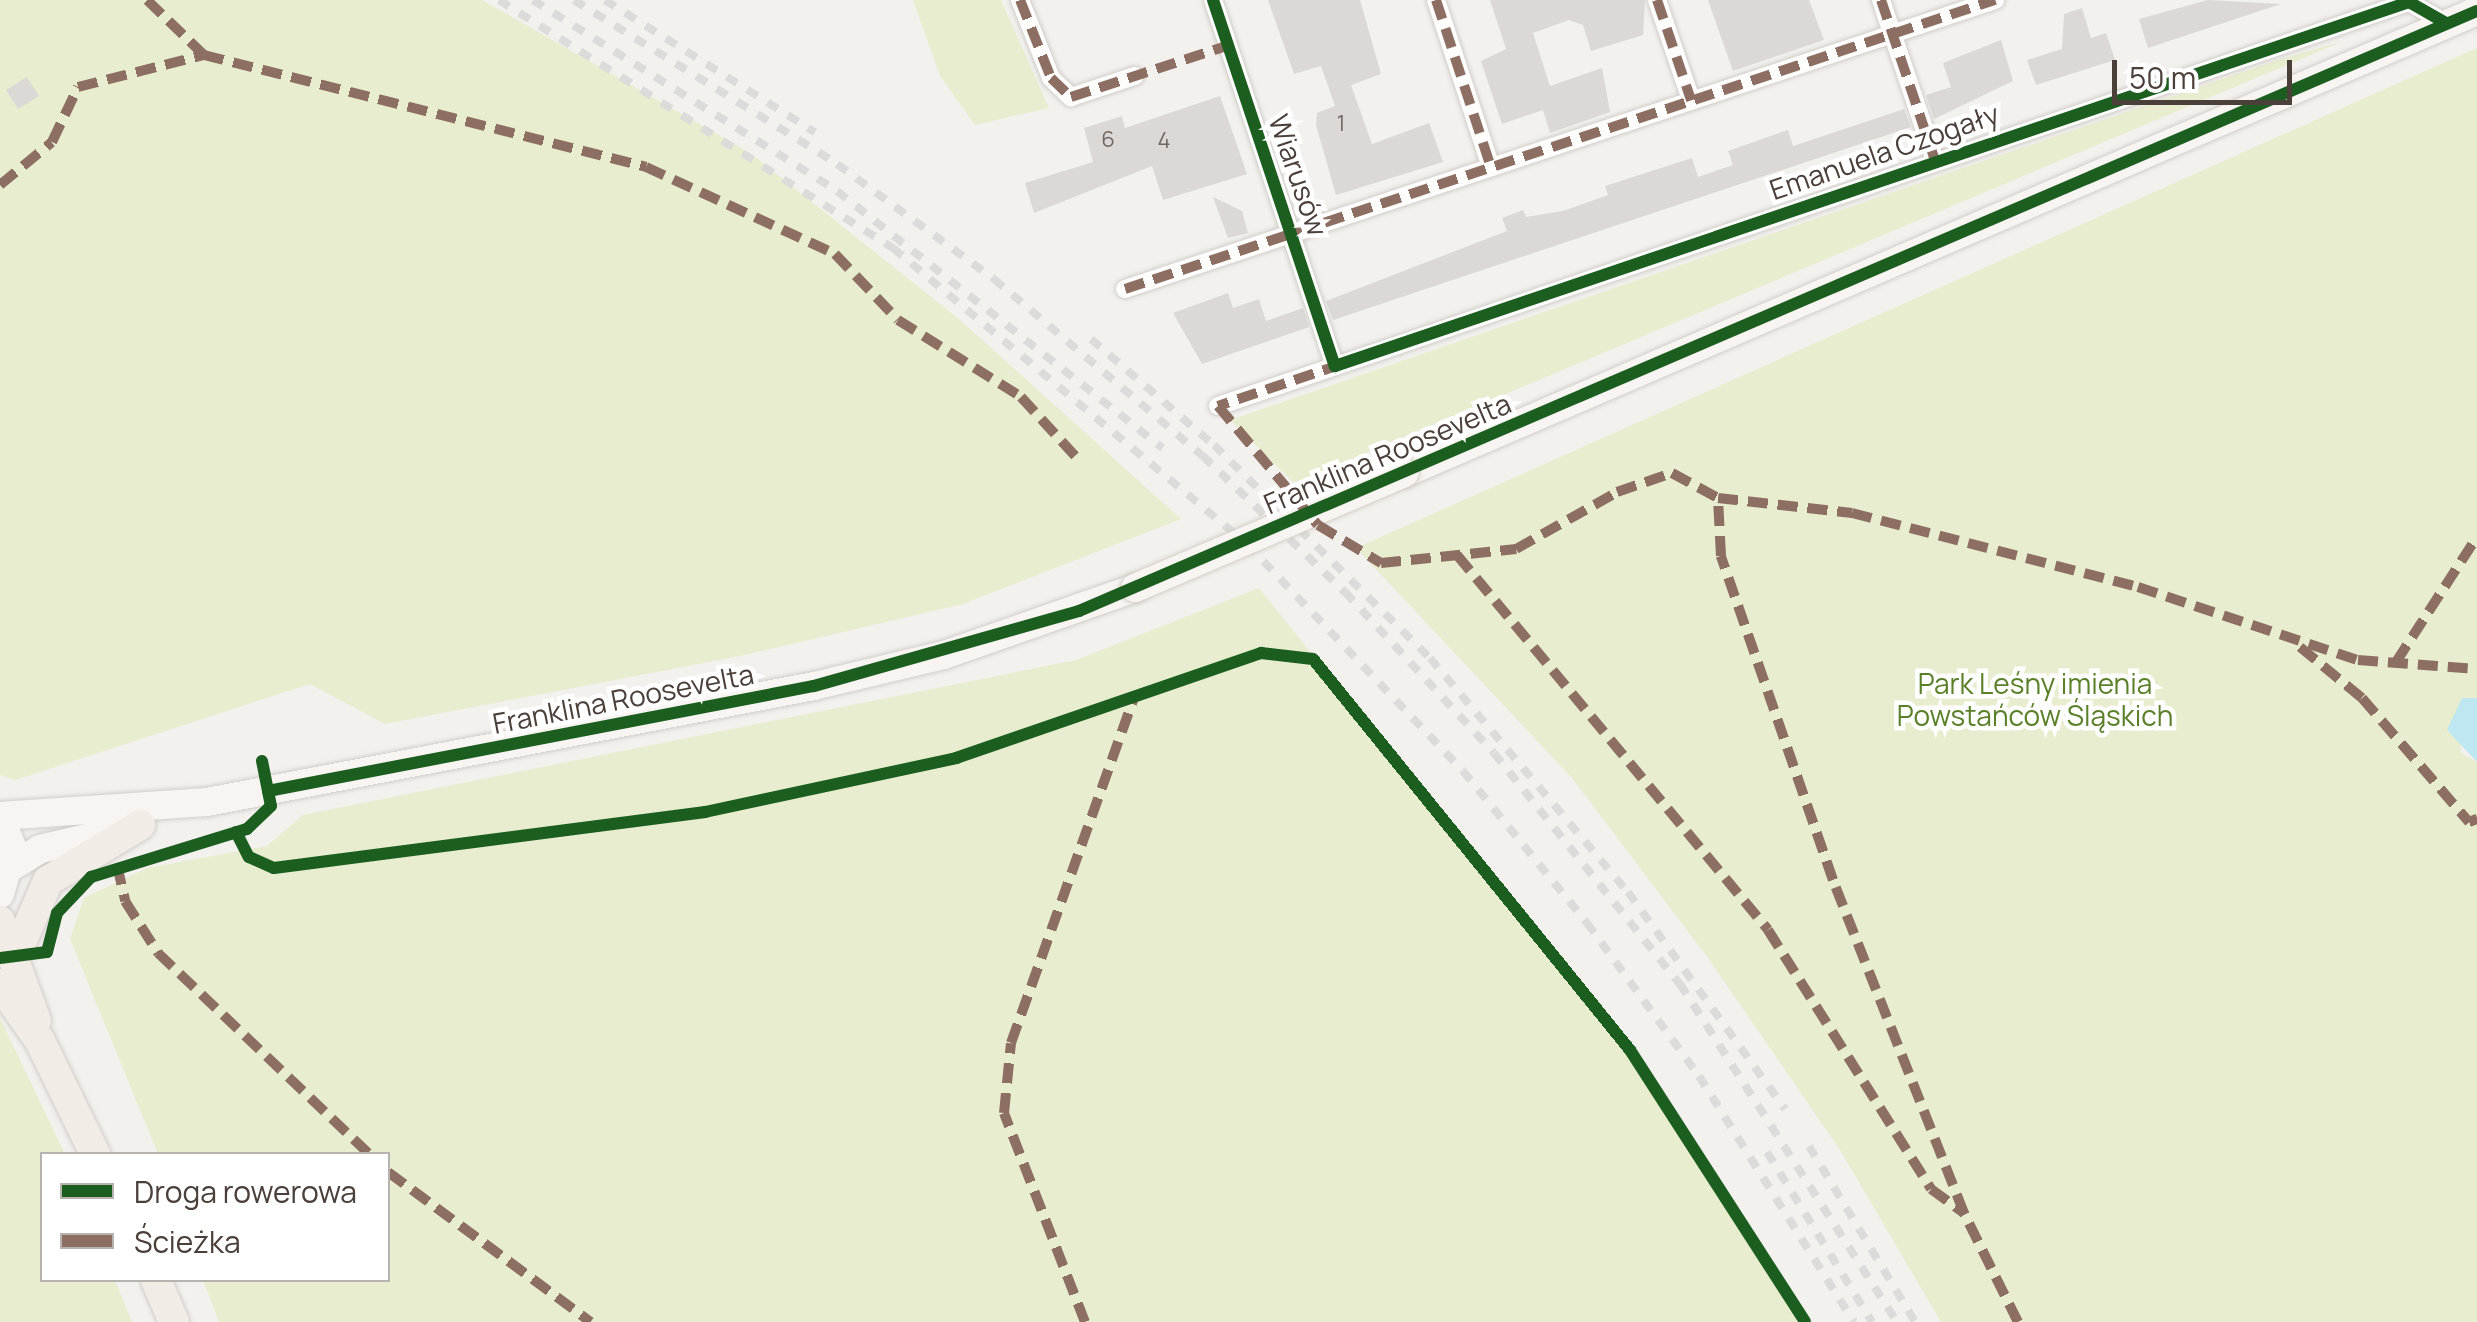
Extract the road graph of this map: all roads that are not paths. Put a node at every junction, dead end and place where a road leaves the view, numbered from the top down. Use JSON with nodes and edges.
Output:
{"nodes":[{"id":1,"x":1020,"y":0,"type":"edge"},
{"id":2,"x":1214,"y":0,"type":"edge"},
{"id":3,"x":1436,"y":0,"type":"edge"},
{"id":4,"x":1658,"y":0,"type":"edge"},
{"id":5,"x":1882,"y":0,"type":"edge"},
{"id":6,"x":1995,"y":0,"type":"edge"},
{"id":7,"x":2477,"y":11,"type":"edge"},
{"id":8,"x":2446,"y":23,"type":"junction"},
{"id":9,"x":1893,"y":33,"type":"junction"},
{"id":10,"x":1134,"y":76,"type":"dead end"},
{"id":11,"x":1691,"y":100,"type":"junction"},
{"id":12,"x":1936,"y":160,"type":"junction"},
{"id":13,"x":1491,"y":167,"type":"junction"},
{"id":14,"x":1293,"y":234,"type":"junction"},
{"id":15,"x":1125,"y":289,"type":"dead end"},
{"id":16,"x":1335,"y":366,"type":"junction"},
{"id":17,"x":1218,"y":406,"type":"dead end"},
{"id":18,"x":207,"y":802,"type":"junction"},
{"id":19,"x":0,"y":816,"type":"edge"},
{"id":20,"x":140,"y":825,"type":"junction"},
{"id":21,"x":12,"y":866,"type":"junction"},
{"id":22,"x":0,"y":894,"type":"edge"},
{"id":23,"x":0,"y":921,"type":"edge"},
{"id":24,"x":16,"y":954,"type":"junction"},
{"id":25,"x":0,"y":984,"type":"edge"},
{"id":26,"x":40,"y":1041,"type":"junction"},
{"id":27,"x":94,"y":1152,"type":"edge"},
{"id":28,"x":157,"y":1282,"type":"edge"},
{"id":29,"x":174,"y":1322,"type":"edge"}],
"edges":[{"from":1,"to":10,"type":"street"},
{"from":2,"to":14,"type":"street","name":"Wiarusów"},
{"from":3,"to":13,"type":"street"},
{"from":4,"to":11,"type":"street"},
{"from":5,"to":9,"type":"street","name":"Emanuela Czogały"},
{"from":6,"to":9,"type":"street"},
{"from":7,"to":8,"type":"street","name":"Franklina Roosevelta"},
{"from":8,"to":12,"type":"street","name":"Emanuela Czogały"},
{"from":8,"to":18,"type":"street","name":"Franklina Roosevelta","bridge":true},
{"from":9,"to":11,"type":"street"},
{"from":9,"to":12,"type":"street","name":"Emanuela Czogały"},
{"from":11,"to":13,"type":"street"},
{"from":12,"to":16,"type":"street","name":"Emanuela Czogały"},
{"from":13,"to":14,"type":"street"},
{"from":14,"to":15,"type":"street"},
{"from":14,"to":16,"type":"street","name":"Wiarusów"},
{"from":16,"to":17,"type":"street","name":"Emanuela Czogały"},
{"from":18,"to":19,"type":"street","name":"Franklina Roosevelta"},
{"from":18,"to":20,"type":"street","name":"Franklina Roosevelta"},
{"from":19,"to":21,"type":"street"},
{"from":20,"to":21,"type":"street","name":"Franklina Roosevelta"},
{"from":20,"to":24,"type":"main road"},
{"from":21,"to":22,"type":"street"},
{"from":23,"to":24,"type":"main road"},
{"from":24,"to":26,"type":"main road"},
{"from":25,"to":26,"type":"main road"},
{"from":26,"to":27,"type":"main road"},
{"from":28,"to":29,"type":"main road"}]}
